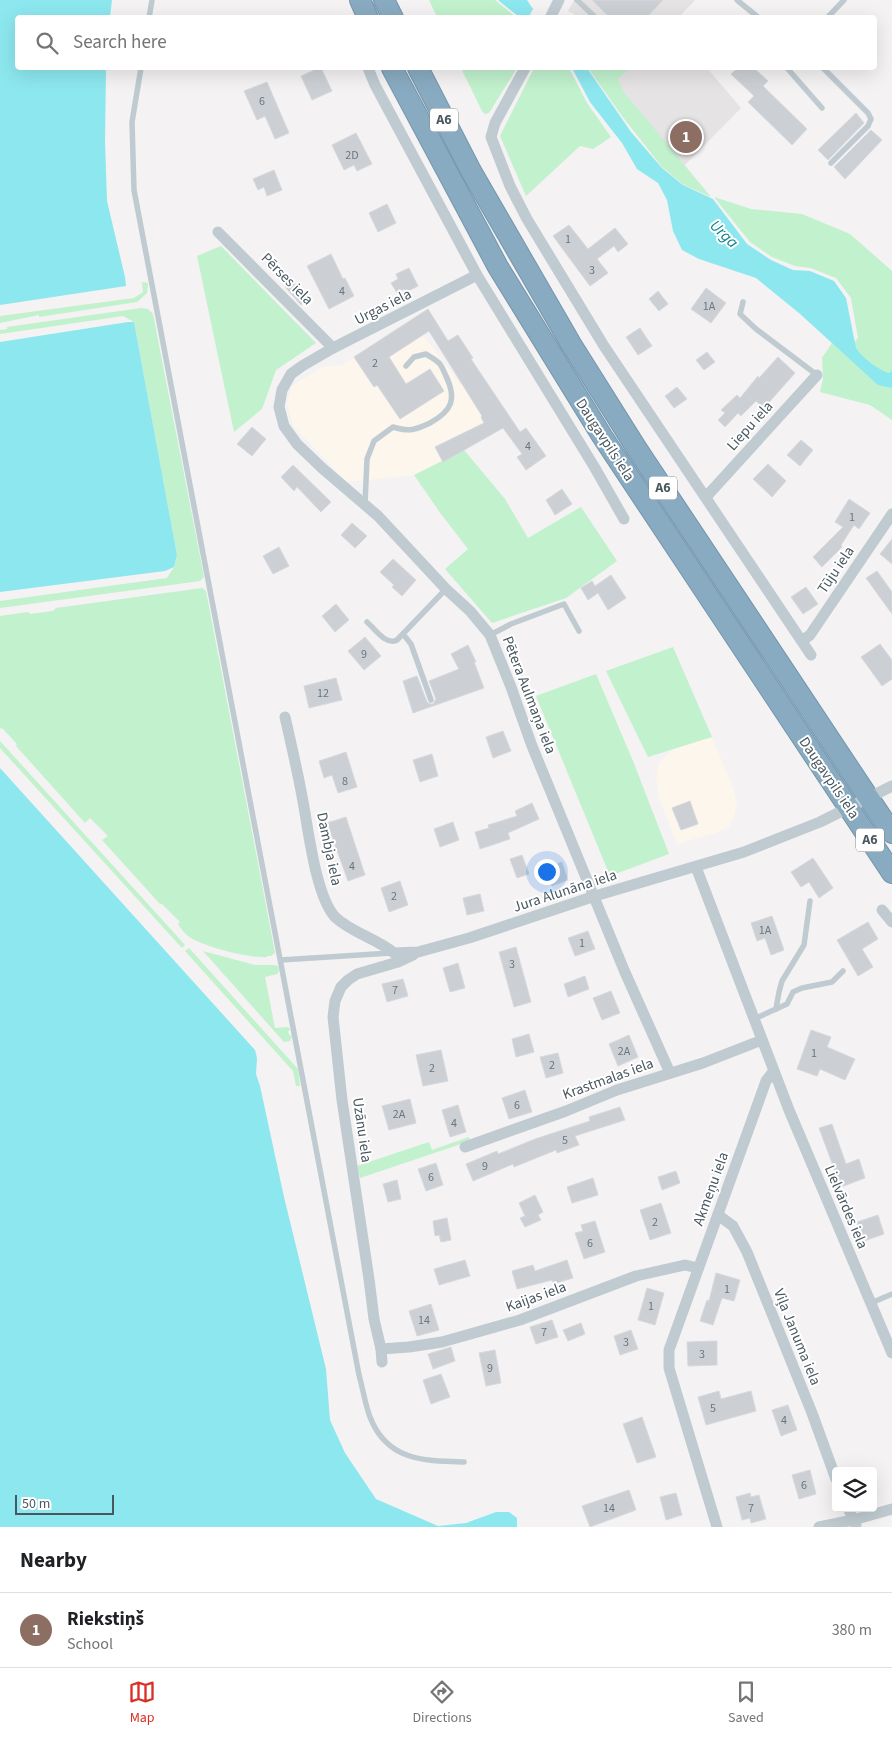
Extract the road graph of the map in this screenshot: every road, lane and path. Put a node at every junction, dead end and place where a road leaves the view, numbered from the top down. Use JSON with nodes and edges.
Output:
{"nodes":[{"id":1,"x":152,"y":0,"type":"edge"},
{"id":2,"x":360,"y":0,"type":"edge"},
{"id":3,"x":384,"y":0,"type":"edge"},
{"id":4,"x":559,"y":0,"type":"edge"},
{"id":5,"x":577,"y":0,"type":"edge"},
{"id":6,"x":737,"y":0,"type":"edge"},
{"id":7,"x":844,"y":0,"type":"edge"},
{"id":8,"x":150,"y":15,"type":"edge"},
{"id":9,"x":367,"y":15,"type":"edge"},
{"id":10,"x":392,"y":15,"type":"edge"},
{"id":11,"x":552,"y":15,"type":"edge"},
{"id":12,"x":593,"y":15,"type":"edge"},
{"id":13,"x":755,"y":15,"type":"edge"},
{"id":14,"x":830,"y":15,"type":"edge"},
{"id":15,"x":141,"y":70,"type":"edge"},
{"id":16,"x":369,"y":70,"type":"edge"},
{"id":17,"x":393,"y":70,"type":"edge"},
{"id":18,"x":419,"y":70,"type":"edge"},
{"id":19,"x":524,"y":70,"type":"edge"},
{"id":20,"x":789,"y":70,"type":"edge"},
{"id":21,"x":825,"y":70,"type":"edge"},
{"id":22,"x":822,"y":108,"type":"dead end"},
{"id":23,"x":831,"y":163,"type":"dead end"},
{"id":24,"x":218,"y":232,"type":"dead end"},
{"id":25,"x":477,"y":275,"type":"junction"},
{"id":26,"x":743,"y":302,"type":"dead end"},
{"id":27,"x":333,"y":348,"type":"junction"},
{"id":28,"x":302,"y":366,"type":"joint"},
{"id":29,"x":406,"y":366,"type":"dead end"},
{"id":30,"x":817,"y":375,"type":"joint"},
{"id":31,"x":706,"y":497,"type":"junction"},
{"id":32,"x":365,"y":504,"type":"junction"},
{"id":33,"x":892,"y":514,"type":"edge"},
{"id":34,"x":624,"y":519,"type":"dead end"},
{"id":35,"x":446,"y":589,"type":"junction"},
{"id":36,"x":368,"y":622,"type":"dead end"},
{"id":37,"x":579,"y":630,"type":"dead end"},
{"id":38,"x":403,"y":634,"type":"junction"},
{"id":39,"x":490,"y":635,"type":"junction"},
{"id":40,"x":802,"y":642,"type":"junction"},
{"id":41,"x":811,"y":655,"type":"dead end"},
{"id":42,"x":431,"y":700,"type":"dead end"},
{"id":43,"x":285,"y":717,"type":"dead end"},
{"id":44,"x":892,"y":786,"type":"edge"},
{"id":45,"x":868,"y":797,"type":"junction"},
{"id":46,"x":848,"y":808,"type":"junction"},
{"id":47,"x":892,"y":833,"type":"edge"},
{"id":48,"x":696,"y":867,"type":"junction"},
{"id":49,"x":892,"y":873,"type":"edge"},
{"id":50,"x":594,"y":896,"type":"junction"},
{"id":51,"x":810,"y":901,"type":"dead end"},
{"id":52,"x":882,"y":910,"type":"dead end"},
{"id":53,"x":892,"y":922,"type":"edge"},
{"id":54,"x":418,"y":952,"type":"junction"},
{"id":55,"x":394,"y":953,"type":"junction"},
{"id":56,"x":281,"y":960,"type":"junction"},
{"id":57,"x":843,"y":971,"type":"dead end"},
{"id":58,"x":776,"y":1009,"type":"junction"},
{"id":59,"x":754,"y":1019,"type":"junction"},
{"id":60,"x":762,"y":1040,"type":"junction"},
{"id":61,"x":773,"y":1072,"type":"junction"},
{"id":62,"x":670,"y":1073,"type":"junction"},
{"id":63,"x":465,"y":1147,"type":"dead end"},
{"id":64,"x":718,"y":1214,"type":"junction"},
{"id":65,"x":698,"y":1268,"type":"junction"},
{"id":66,"x":892,"y":1294,"type":"edge"},
{"id":67,"x":871,"y":1303,"type":"junction"},
{"id":68,"x":381,"y":1348,"type":"junction"},
{"id":69,"x":892,"y":1353,"type":"edge"},
{"id":70,"x":382,"y":1362,"type":"dead end"},
{"id":71,"x":464,"y":1462,"type":"dead end"},
{"id":72,"x":832,"y":1468,"type":"edge"},
{"id":73,"x":892,"y":1509,"type":"edge"},
{"id":74,"x":850,"y":1512,"type":"edge"},
{"id":75,"x":855,"y":1524,"type":"edge"},
{"id":76,"x":716,"y":1527,"type":"edge"},
{"id":77,"x":819,"y":1527,"type":"edge"}],
"edges":[{"from":1,"to":8,"type":"lane"},
{"from":2,"to":9,"type":"highway"},
{"from":3,"to":10,"type":"highway"},
{"from":4,"to":11,"type":"street"},
{"from":5,"to":12,"type":"lane"},
{"from":6,"to":13,"type":"lane"},
{"from":7,"to":14,"type":"lane"},
{"from":15,"to":56,"type":"lane"},
{"from":16,"to":25,"type":"street"},
{"from":17,"to":46,"type":"highway","name":"Daugavpils iela","number":"A6"},
{"from":18,"to":45,"type":"highway","name":"Daugavpils iela","number":"A6"},
{"from":19,"to":31,"type":"street"},
{"from":20,"to":22,"type":"lane"},
{"from":21,"to":23,"type":"lane"},
{"from":24,"to":27,"type":"street","name":"Pērses iela"},
{"from":25,"to":27,"type":"street","name":"Urgas iela"},
{"from":25,"to":34,"type":"street"},
{"from":26,"to":30,"type":"lane"},
{"from":27,"to":28,"type":"street","name":"Urgas iela"},
{"from":28,"to":32,"type":"street","name":"Pētera Aulmaņa iela"},
{"from":29,"to":32,"type":"lane"},
{"from":30,"to":31,"type":"street","name":"Liepu iela"},
{"from":31,"to":40,"type":"street"},
{"from":32,"to":35,"type":"street","name":"Pētera Aulmaņa iela"},
{"from":33,"to":40,"type":"street","name":"Tūju iela"},
{"from":35,"to":38,"type":"lane"},
{"from":35,"to":39,"type":"street","name":"Pētera Aulmaņa iela"},
{"from":36,"to":38,"type":"lane"},
{"from":37,"to":39,"type":"lane"},
{"from":38,"to":42,"type":"lane"},
{"from":39,"to":50,"type":"street","name":"Pētera Aulmaņa iela"},
{"from":40,"to":41,"type":"street"},
{"from":43,"to":55,"type":"street","name":"Dambja iela"},
{"from":44,"to":45,"type":"street","name":"Jura Alunāna iela"},
{"from":45,"to":46,"type":"street","name":"Jura Alunāna iela"},
{"from":45,"to":47,"type":"highway","name":"Daugavpils iela","number":"A6"},
{"from":46,"to":48,"type":"street","name":"Jura Alunāna iela"},
{"from":46,"to":49,"type":"highway","name":"Daugavpils iela","number":"A6"},
{"from":48,"to":50,"type":"street","name":"Jura Alunāna iela"},
{"from":48,"to":59,"type":"street"},
{"from":50,"to":54,"type":"street","name":"Jura Alunāna iela"},
{"from":50,"to":62,"type":"street","name":"Pētera Aulmaņa iela"},
{"from":51,"to":58,"type":"lane"},
{"from":52,"to":53,"type":"street"},
{"from":54,"to":55,"type":"street","name":"Jura Alunāna iela"},
{"from":54,"to":68,"type":"street","name":"Uzānu iela"},
{"from":55,"to":56,"type":"lane","name":"Jura Alunāna iela"},
{"from":56,"to":71,"type":"lane"},
{"from":57,"to":58,"type":"lane"},
{"from":58,"to":59,"type":"lane"},
{"from":59,"to":60,"type":"street"},
{"from":60,"to":61,"type":"street"},
{"from":60,"to":62,"type":"street","name":"Krastmalas iela"},
{"from":61,"to":64,"type":"street","name":"Akmeņu iela"},
{"from":61,"to":67,"type":"street","name":"Lielvārdes iela"},
{"from":62,"to":63,"type":"street","name":"Krastmalas iela"},
{"from":64,"to":65,"type":"street","name":"Akmeņu iela"},
{"from":64,"to":72,"type":"street","name":"Viļa Januma iela"},
{"from":65,"to":68,"type":"street","name":"Kaijas iela"},
{"from":65,"to":76,"type":"street","name":"Akmeņu iela"},
{"from":66,"to":67,"type":"lane"},
{"from":67,"to":69,"type":"street","name":"Lielvārdes iela"},
{"from":68,"to":70,"type":"street","name":"Uzānu iela"},
{"from":73,"to":75,"type":"street"},
{"from":74,"to":75,"type":"street"},
{"from":75,"to":77,"type":"street"}]}
